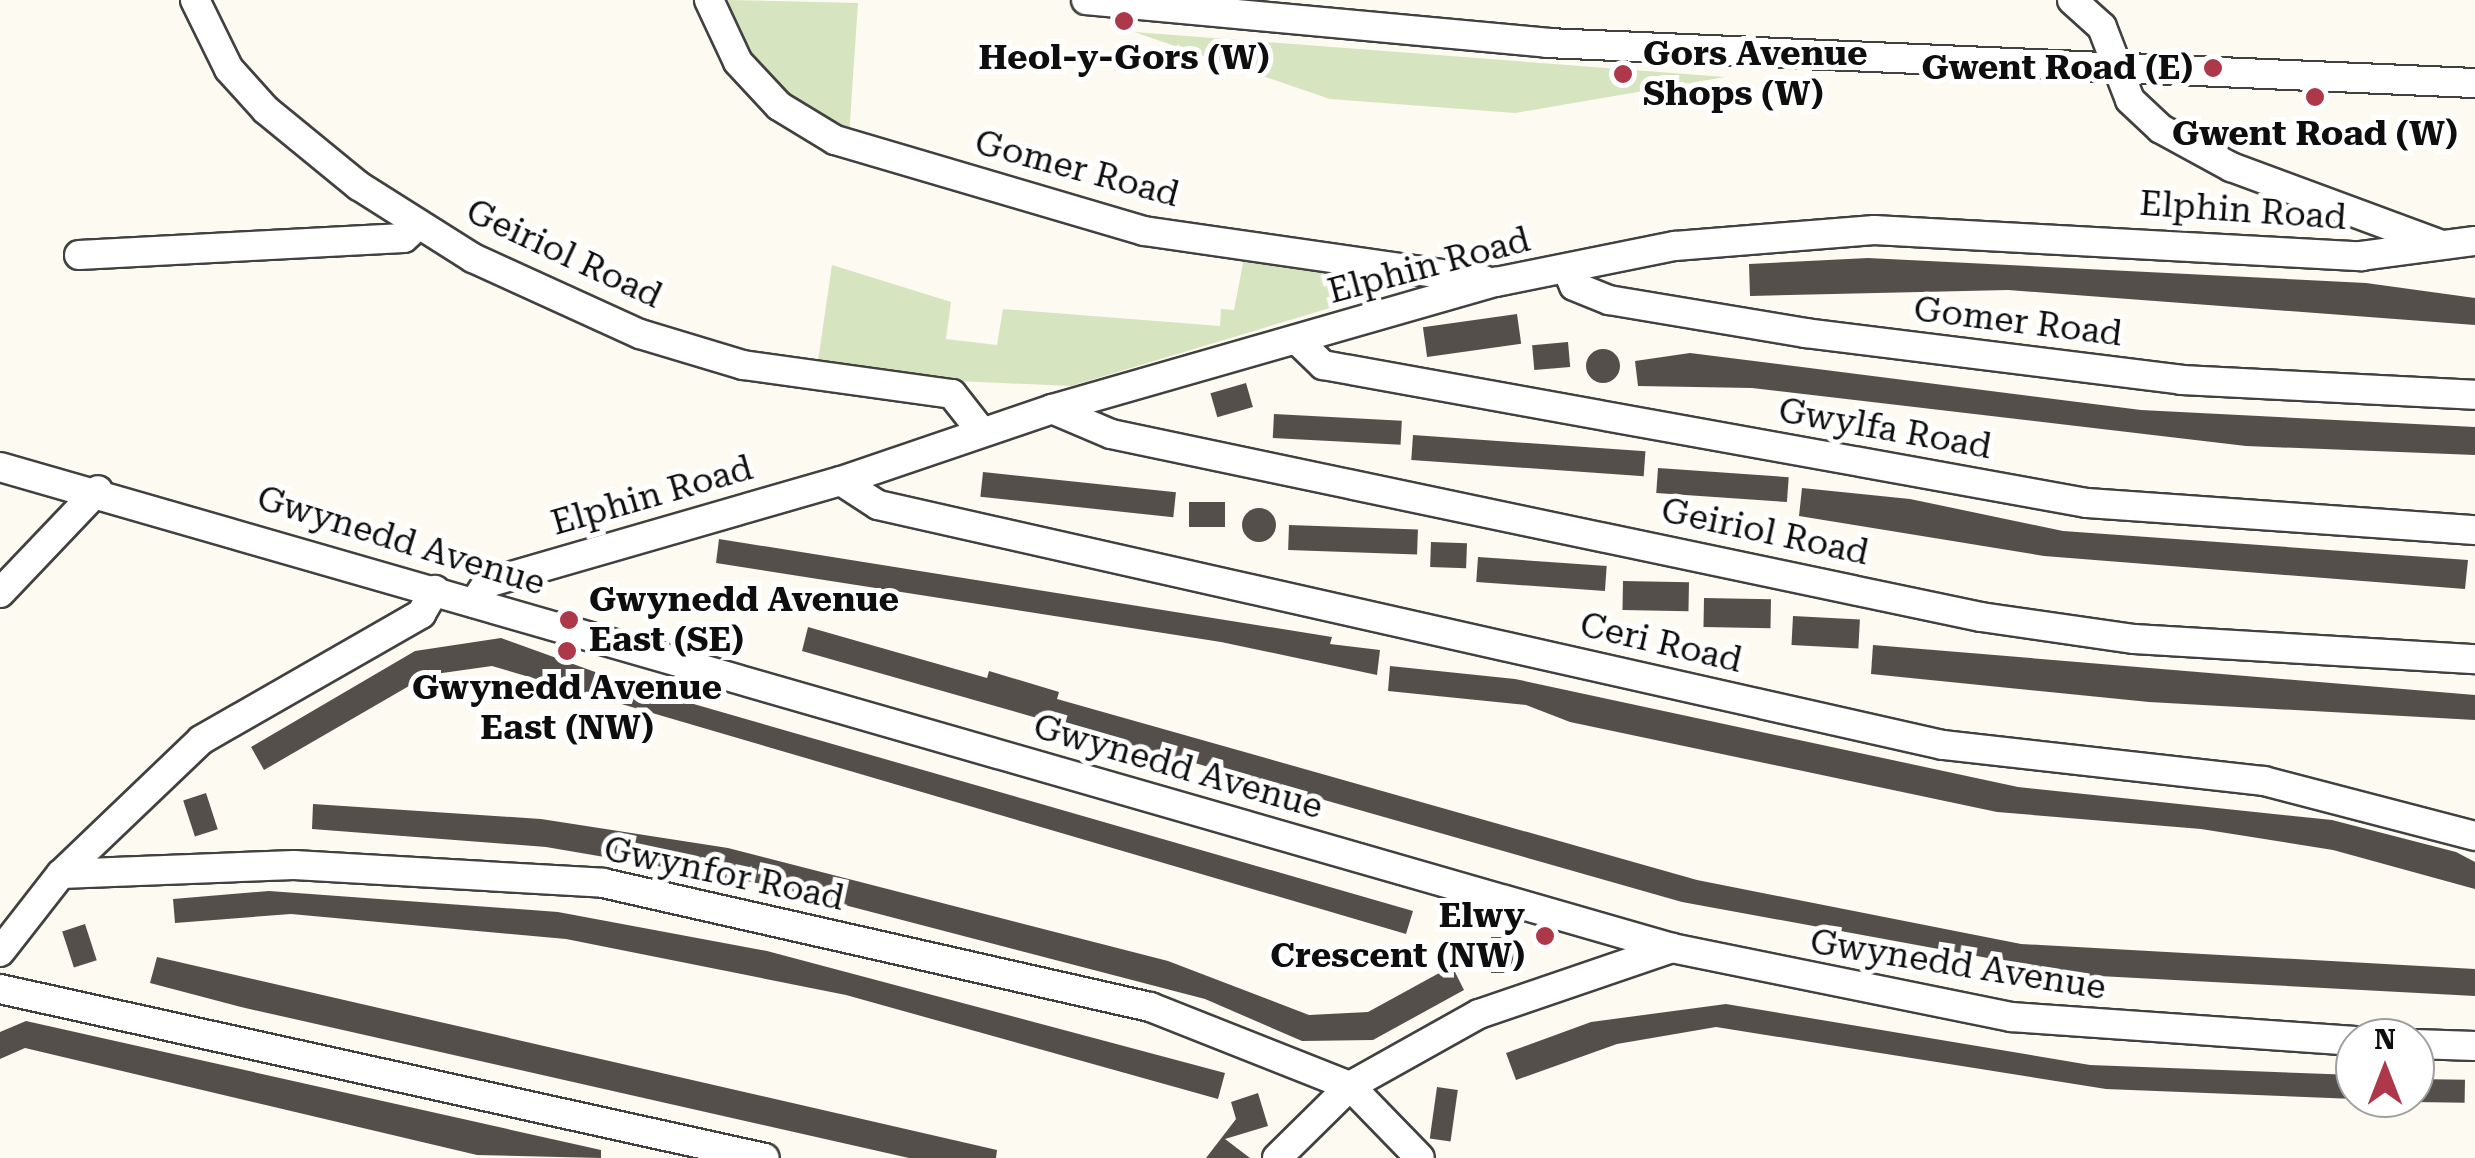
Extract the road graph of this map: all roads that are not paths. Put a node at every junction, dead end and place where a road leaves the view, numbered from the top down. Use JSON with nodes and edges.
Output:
{"nodes":[{"id":1,"x":194,"y":0,"type":"edge"},
{"id":2,"x":709,"y":0,"type":"edge"},
{"id":3,"x":1086,"y":0,"type":"edge"},
{"id":4,"x":2072,"y":0,"type":"edge"},
{"id":5,"x":2124,"y":71,"type":"junction"},
{"id":6,"x":2475,"y":83,"type":"edge"},
{"id":7,"x":2346,"y":210,"type":"junction"},
{"id":8,"x":418,"y":224,"type":"junction"},
{"id":9,"x":2475,"y":241,"type":"edge"},
{"id":10,"x":2446,"y":247,"type":"junction"},
{"id":11,"x":79,"y":254,"type":"dead end"},
{"id":12,"x":2316,"y":254,"type":"junction"},
{"id":13,"x":2475,"y":260,"type":"edge"},
{"id":14,"x":1567,"y":270,"type":"junction"},
{"id":15,"x":1496,"y":282,"type":"junction"},
{"id":16,"x":1297,"y":340,"type":"junction"},
{"id":17,"x":2475,"y":395,"type":"edge"},
{"id":18,"x":1052,"y":410,"type":"junction"},
{"id":19,"x":981,"y":430,"type":"junction"},
{"id":20,"x":0,"y":466,"type":"edge"},
{"id":21,"x":841,"y":481,"type":"junction"},
{"id":22,"x":98,"y":490,"type":"junction"},
{"id":23,"x":2475,"y":530,"type":"edge"},
{"id":24,"x":435,"y":590,"type":"junction"},
{"id":25,"x":0,"y":593,"type":"edge"},
{"id":26,"x":474,"y":603,"type":"junction"},
{"id":27,"x":2475,"y":659,"type":"edge"},
{"id":28,"x":2475,"y":836,"type":"edge"},
{"id":29,"x":61,"y":874,"type":"junction"},
{"id":30,"x":1672,"y":948,"type":"junction"},
{"id":31,"x":0,"y":952,"type":"edge"},
{"id":32,"x":0,"y":988,"type":"edge"},
{"id":33,"x":2335,"y":1040,"type":"edge"},
{"id":34,"x":2435,"y":1045,"type":"edge"},
{"id":35,"x":2475,"y":1046,"type":"edge"},
{"id":36,"x":1350,"y":1086,"type":"junction"},
{"id":37,"x":764,"y":1158,"type":"edge"},
{"id":38,"x":1276,"y":1158,"type":"edge"},
{"id":39,"x":1420,"y":1158,"type":"edge"}],
"edges":[{"from":1,"to":8,"type":"street","name":"Geiriol Road"},
{"from":2,"to":15,"type":"street","name":"Gomer Road"},
{"from":3,"to":5,"type":"street"},
{"from":4,"to":5,"type":"street"},
{"from":5,"to":6,"type":"street"},
{"from":5,"to":7,"type":"street"},
{"from":7,"to":10,"type":"street"},
{"from":7,"to":12,"type":"street"},
{"from":8,"to":11,"type":"street"},
{"from":8,"to":19,"type":"street","name":"Geiriol Road"},
{"from":9,"to":10,"type":"street","name":"Elphin Road"},
{"from":10,"to":12,"type":"street","name":"Elphin Road"},
{"from":10,"to":13,"type":"street"},
{"from":12,"to":14,"type":"street","name":"Elphin Road"},
{"from":14,"to":15,"type":"street","name":"Elphin Road"},
{"from":14,"to":17,"type":"street","name":"Gomer Road"},
{"from":15,"to":16,"type":"street","name":"Elphin Road"},
{"from":16,"to":18,"type":"street","name":"Elphin Road"},
{"from":16,"to":23,"type":"street","name":"Gwylfa Road"},
{"from":18,"to":19,"type":"street","name":"Elphin Road"},
{"from":18,"to":27,"type":"street","name":"Geiriol Road"},
{"from":19,"to":21,"type":"street","name":"Elphin Road"},
{"from":20,"to":22,"type":"street","name":"Gwynedd Avenue"},
{"from":21,"to":26,"type":"street","name":"Elphin Road"},
{"from":21,"to":28,"type":"street","name":"Ceri Road"},
{"from":22,"to":24,"type":"street","name":"Gwynedd Avenue"},
{"from":22,"to":25,"type":"street"},
{"from":24,"to":26,"type":"street","name":"Gwynedd Avenue"},
{"from":24,"to":29,"type":"street"},
{"from":26,"to":30,"type":"street","name":"Gwynedd Avenue"},
{"from":29,"to":31,"type":"street"},
{"from":29,"to":36,"type":"street","name":"Gwynfor Road"},
{"from":30,"to":33,"type":"street","name":"Gwynedd Avenue"},
{"from":30,"to":36,"type":"street"},
{"from":32,"to":37,"type":"street"},
{"from":34,"to":35,"type":"street"},
{"from":36,"to":38,"type":"street"},
{"from":36,"to":39,"type":"street"}]}
